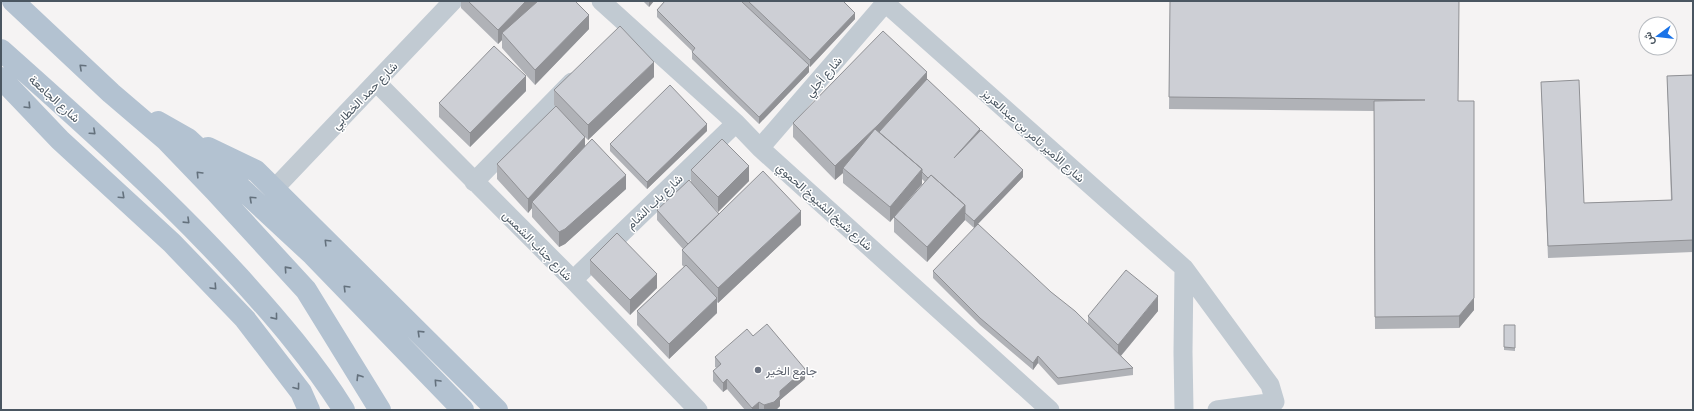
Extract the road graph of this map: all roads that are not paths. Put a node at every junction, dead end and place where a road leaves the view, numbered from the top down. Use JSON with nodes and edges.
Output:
{"nodes":[{"id":1,"x":454,"y":1,"type":"edge"},
{"id":2,"x":601,"y":1,"type":"edge"},
{"id":3,"x":885,"y":2,"type":"edge"},
{"id":4,"x":20,"y":3,"type":"edge"},
{"id":5,"x":626,"y":24,"type":"junction"},
{"id":6,"x":613,"y":40,"type":"edge"},
{"id":7,"x":1,"y":50,"type":"edge"},
{"id":8,"x":585,"y":68,"type":"edge"},
{"id":9,"x":1,"y":78,"type":"edge"},
{"id":10,"x":376,"y":82,"type":"junction"},
{"id":11,"x":111,"y":93,"type":"junction"},
{"id":12,"x":736,"y":123,"type":"junction"},
{"id":13,"x":188,"y":139,"type":"junction"},
{"id":14,"x":760,"y":148,"type":"junction"},
{"id":15,"x":474,"y":182,"type":"junction"},
{"id":16,"x":274,"y":189,"type":"junction"},
{"id":17,"x":1184,"y":268,"type":"junction"},
{"id":18,"x":573,"y":280,"type":"junction"},
{"id":19,"x":309,"y":410,"type":"edge"},
{"id":20,"x":344,"y":410,"type":"edge"},
{"id":21,"x":380,"y":410,"type":"edge"},
{"id":22,"x":463,"y":410,"type":"edge"},
{"id":23,"x":497,"y":410,"type":"edge"},
{"id":24,"x":698,"y":410,"type":"edge"},
{"id":25,"x":1050,"y":410,"type":"edge"},
{"id":26,"x":1184,"y":410,"type":"edge"},
{"id":27,"x":1217,"y":410,"type":"edge"}],
"edges":[{"from":1,"to":10,"type":"street","name":"شارع حمد الخطابي"},
{"from":2,"to":5,"type":"street","name":"شارع شيخ الشيوخ الحموي"},
{"from":3,"to":14,"type":"street","name":"شارع أجلي"},
{"from":3,"to":17,"type":"street","name":"شارع الأمير ثامر بن عبدالعزيز"},
{"from":11,"to":4,"type":"main road","one_way":true},
{"from":5,"to":6,"type":"street"},
{"from":5,"to":12,"type":"street","name":"شارع شيخ الشيوخ الحموي"},
{"from":7,"to":20,"type":"main road","name":"شارع الجامعة","one_way":true},
{"from":8,"to":15,"type":"street"},
{"from":9,"to":19,"type":"main road","one_way":true},
{"from":10,"to":15,"type":"street","name":"شارع جناب الشمس"},
{"from":10,"to":16,"type":"street","name":"شارع حمد الخطابي"},
{"from":11,"to":13,"type":"main road"},
{"from":21,"to":11,"type":"main road","one_way":true},
{"from":12,"to":14,"type":"street","name":"شارع شيخ الشيوخ الحموي"},
{"from":12,"to":18,"type":"street","name":"شارع باب الشام"},
{"from":13,"to":16,"type":"main road"},
{"from":22,"to":13,"type":"main road","one_way":true},
{"from":14,"to":25,"type":"street","name":"شارع شيخ الشيوخ الحموي"},
{"from":15,"to":18,"type":"street","name":"شارع جناب الشمس"},
{"from":23,"to":16,"type":"main road","one_way":true},
{"from":17,"to":26,"type":"street"},
{"from":17,"to":27,"type":"street","name":"شارع الأمير ثامر بن عبدالعزيز"},
{"from":18,"to":24,"type":"street","name":"شارع جناب الشمس"}]}
